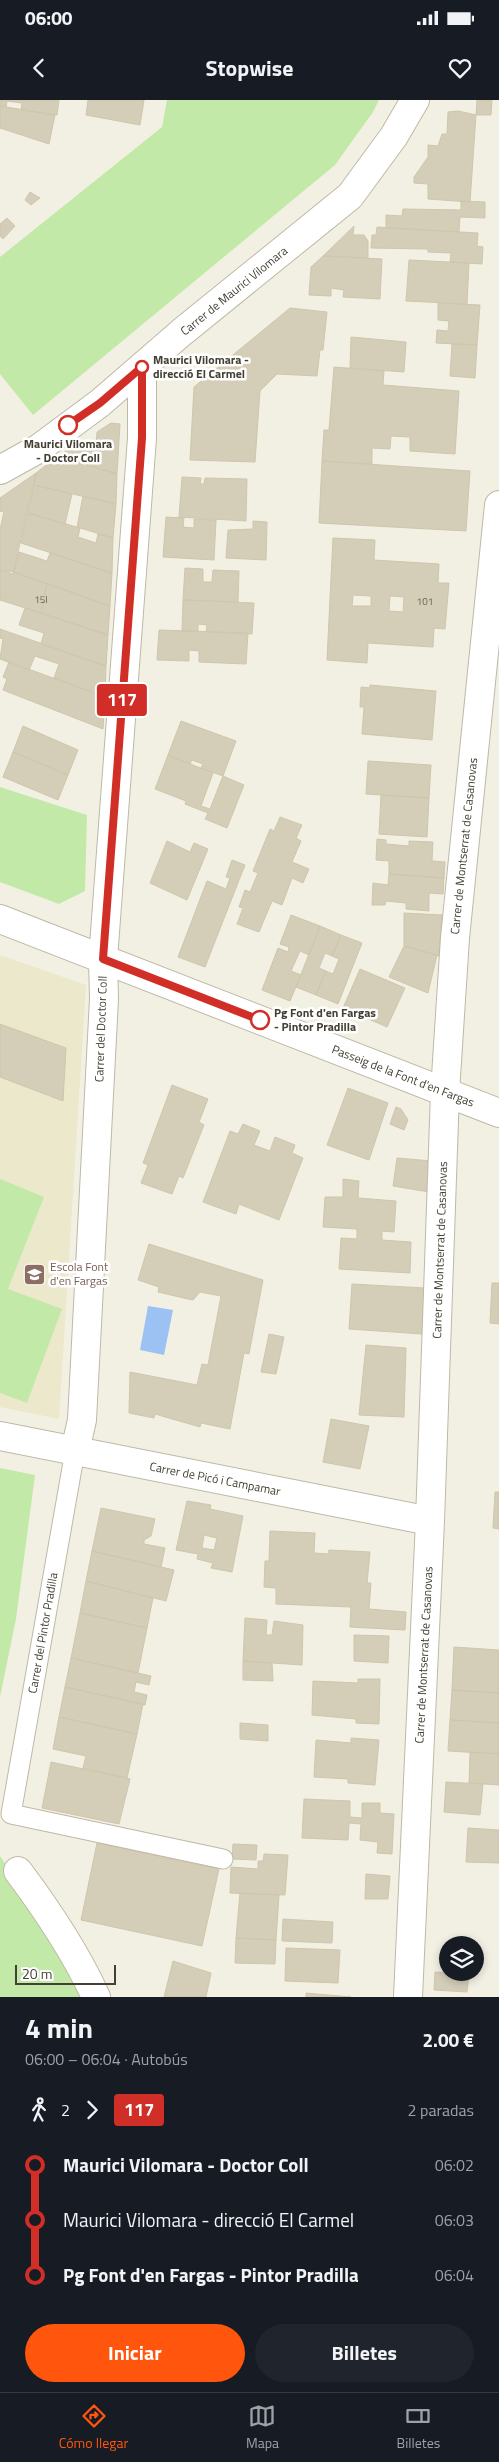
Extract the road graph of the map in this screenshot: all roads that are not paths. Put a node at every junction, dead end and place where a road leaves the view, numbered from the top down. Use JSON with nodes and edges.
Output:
{"nodes":[{"id":1,"x":414,"y":100,"type":"edge"},
{"id":2,"x":142,"y":367,"type":"junction"},
{"id":3,"x":0,"y":470,"type":"edge"},
{"id":4,"x":499,"y":505,"type":"edge"},
{"id":5,"x":0,"y":919,"type":"edge"},
{"id":6,"x":103,"y":959,"type":"junction"},
{"id":7,"x":446,"y":1092,"type":"junction"},
{"id":8,"x":499,"y":1113,"type":"edge"},
{"id":9,"x":0,"y":1436,"type":"edge"},
{"id":10,"x":75,"y":1452,"type":"junction"},
{"id":11,"x":430,"y":1521,"type":"junction"},
{"id":12,"x":224,"y":1859,"type":"dead end"},
{"id":13,"x":18,"y":1871,"type":"dead end"},
{"id":14,"x":96,"y":1997,"type":"edge"},
{"id":15,"x":408,"y":1997,"type":"edge"}],
"edges":[{"from":1,"to":2,"type":"street","name":"Carrer de Maurici Vilomara"},
{"from":2,"to":3,"type":"street","name":"Carrer de Maurici Vilomara"},
{"from":2,"to":6,"type":"street","name":"Carrer del Doctor Coll"},
{"from":4,"to":7,"type":"street","name":"Carrer de Montserrat de Casanovas"},
{"from":5,"to":6,"type":"street","name":"Passeig de la Font d'en Fargas"},
{"from":6,"to":7,"type":"street","name":"Passeig de la Font d'en Fargas"},
{"from":6,"to":10,"type":"street","name":"Carrer del Doctor Coll"},
{"from":7,"to":8,"type":"street","name":"Passeig de la Font d'en Fargas"},
{"from":7,"to":11,"type":"street","name":"Carrer de Montserrat de Casanovas"},
{"from":9,"to":10,"type":"street","name":"Carrer de Picó i Campamar"},
{"from":10,"to":11,"type":"street","name":"Carrer de Picó i Campamar"},
{"from":10,"to":12,"type":"lane","name":"Carrer del Pintor Pradilla"},
{"from":11,"to":15,"type":"street","name":"Carrer de Montserrat de Casanovas"},
{"from":13,"to":14,"type":"street"}]}
